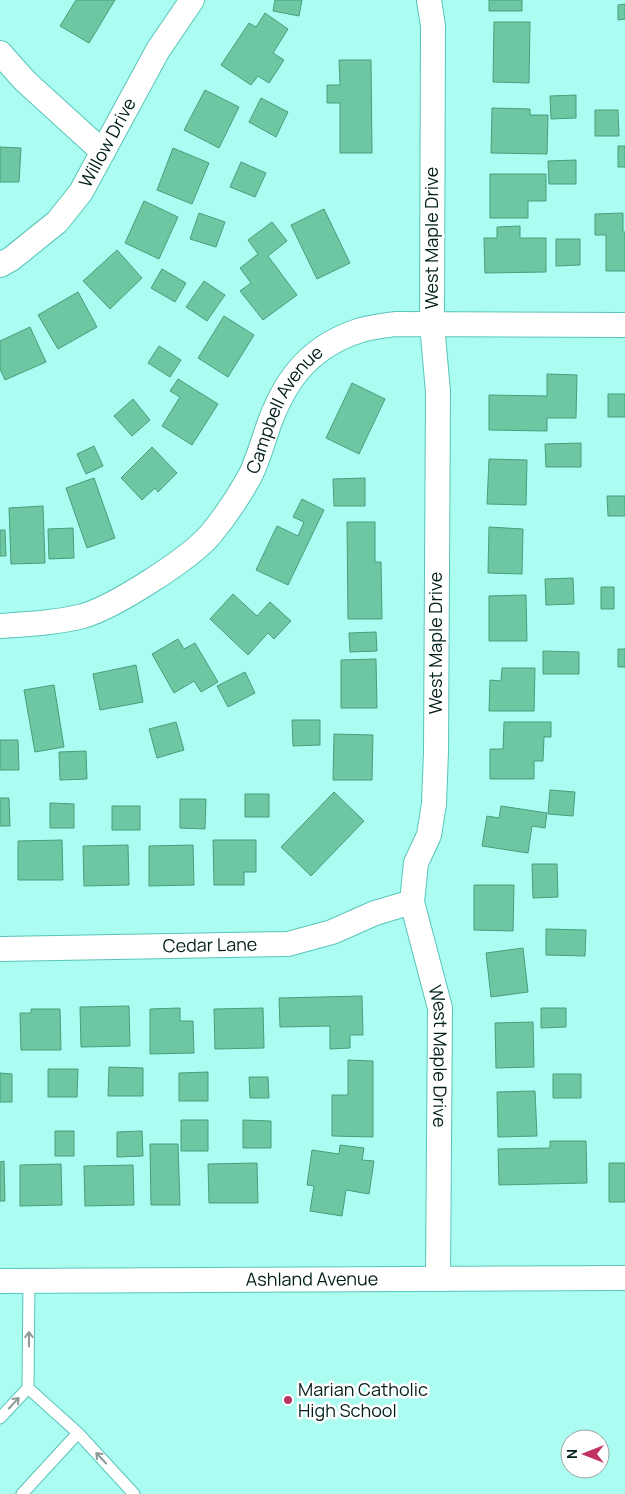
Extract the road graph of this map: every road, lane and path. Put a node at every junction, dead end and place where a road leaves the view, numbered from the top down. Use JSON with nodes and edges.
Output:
{"nodes":[{"id":1,"x":192,"y":0,"type":"edge"},
{"id":2,"x":429,"y":0,"type":"edge"},
{"id":3,"x":0,"y":53,"type":"edge"},
{"id":4,"x":103,"y":152,"type":"junction"},
{"id":5,"x":0,"y":265,"type":"edge"},
{"id":6,"x":432,"y":324,"type":"junction"},
{"id":7,"x":625,"y":325,"type":"edge"},
{"id":8,"x":0,"y":626,"type":"edge"},
{"id":9,"x":412,"y":902,"type":"junction"},
{"id":10,"x":0,"y":949,"type":"edge"},
{"id":11,"x":625,"y":1278,"type":"edge"},
{"id":12,"x":438,"y":1279,"type":"junction"},
{"id":13,"x":0,"y":1281,"type":"edge"},
{"id":14,"x":29,"y":1281,"type":"junction"},
{"id":15,"x":28,"y":1388,"type":"junction"},
{"id":16,"x":0,"y":1418,"type":"edge"},
{"id":17,"x":78,"y":1433,"type":"junction"},
{"id":18,"x":22,"y":1494,"type":"edge"},
{"id":19,"x":134,"y":1494,"type":"edge"}],
"edges":[{"from":1,"to":4,"type":"street","name":"Willow Drive"},
{"from":2,"to":6,"type":"street","name":"West Maple Drive"},
{"from":3,"to":4,"type":"street"},
{"from":4,"to":5,"type":"street","name":"Willow Drive"},
{"from":6,"to":7,"type":"street","name":"Campbell Avenue"},
{"from":6,"to":8,"type":"street","name":"Campbell Avenue"},
{"from":6,"to":9,"type":"street","name":"West Maple Drive"},
{"from":9,"to":10,"type":"street","name":"Cedar Lane"},
{"from":9,"to":12,"type":"street","name":"West Maple Drive"},
{"from":11,"to":12,"type":"street","name":"Ashland Avenue"},
{"from":12,"to":14,"type":"street","name":"Ashland Avenue"},
{"from":13,"to":14,"type":"street","name":"Ashland Avenue"},
{"from":15,"to":14,"type":"lane","one_way":true},
{"from":16,"to":15,"type":"lane","one_way":true},
{"from":15,"to":17,"type":"lane"},
{"from":17,"to":18,"type":"lane"},
{"from":19,"to":17,"type":"lane","one_way":true}]}
